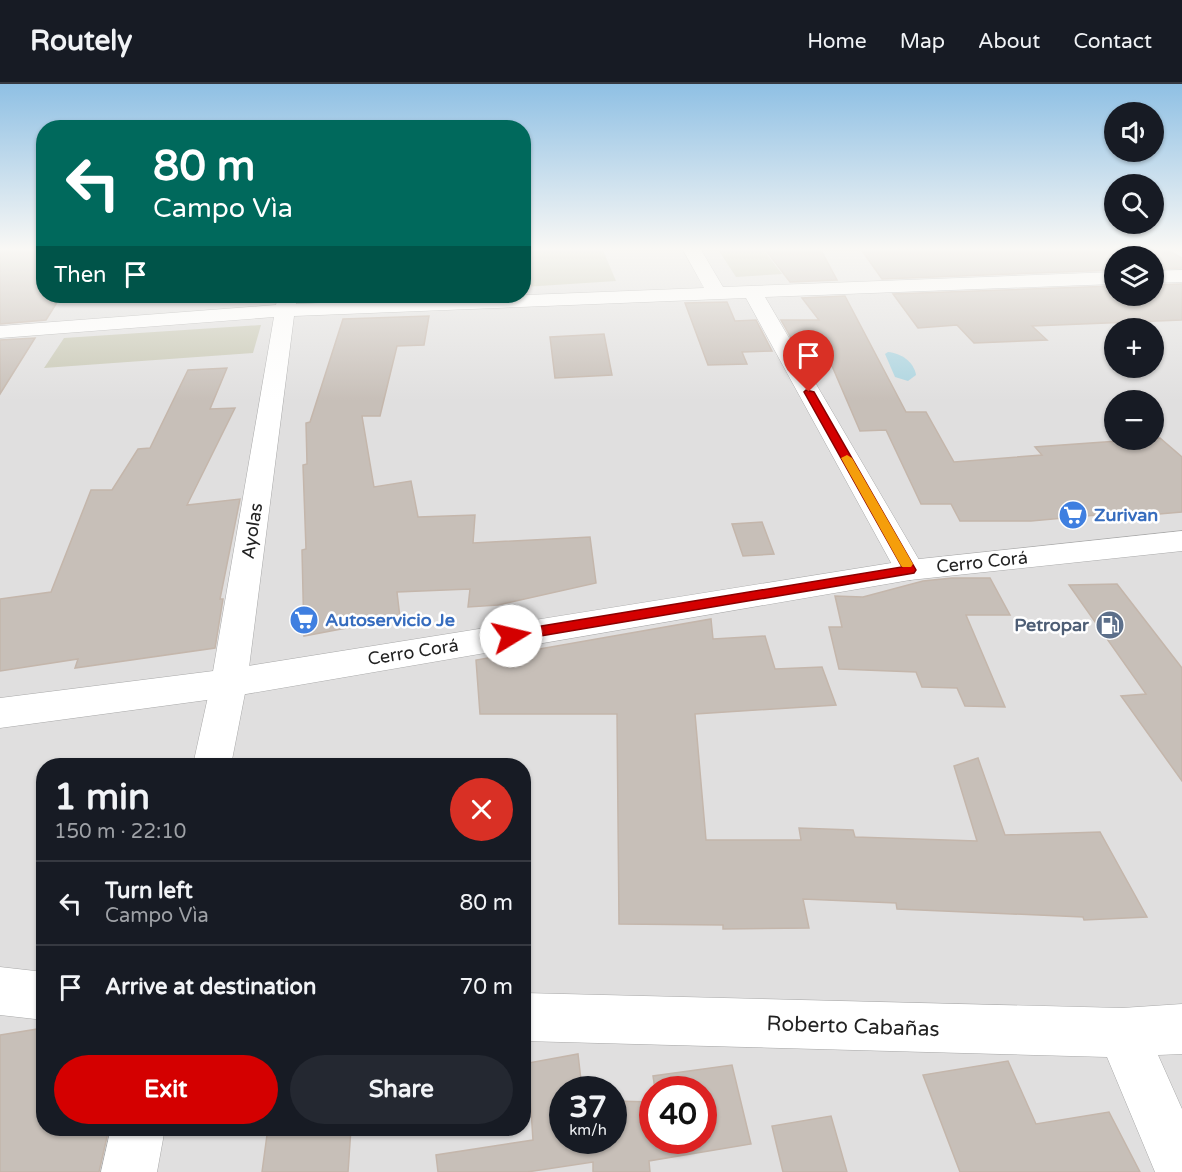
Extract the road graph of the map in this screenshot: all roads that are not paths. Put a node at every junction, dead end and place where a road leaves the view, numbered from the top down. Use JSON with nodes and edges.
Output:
{"nodes":[{"id":1,"x":756,"y":299,"type":"edge"},
{"id":2,"x":286,"y":303,"type":"edge"},
{"id":3,"x":0,"y":332,"type":"edge"},
{"id":4,"x":1182,"y":542,"type":"edge"},
{"id":5,"x":910,"y":570,"type":"junction"},
{"id":6,"x":229,"y":682,"type":"junction"},
{"id":7,"x":0,"y":713,"type":"edge"},
{"id":8,"x":213,"y":758,"type":"edge"},
{"id":9,"x":0,"y":991,"type":"edge"},
{"id":10,"x":36,"y":995,"type":"edge"},
{"id":11,"x":531,"y":1017,"type":"edge"},
{"id":12,"x":1182,"y":1029,"type":"edge"},
{"id":13,"x":1122,"y":1033,"type":"junction"},
{"id":14,"x":136,"y":1136,"type":"edge"},
{"id":15,"x":1182,"y":1171,"type":"edge"},
{"id":16,"x":129,"y":1172,"type":"edge"}],
"edges":[{"from":1,"to":5,"type":"street"},
{"from":2,"to":3,"type":"street"},
{"from":2,"to":6,"type":"street","name":"Ayolas"},
{"from":4,"to":5,"type":"street","name":"Cerro Corá"},
{"from":5,"to":6,"type":"street","name":"Cerro Corá"},
{"from":6,"to":7,"type":"street","name":"Cerro Corá"},
{"from":6,"to":8,"type":"street","name":"Ayolas"},
{"from":9,"to":10,"type":"street"},
{"from":11,"to":13,"type":"street","name":"Roberto Cabañas"},
{"from":12,"to":13,"type":"street","name":"Roberto Cabañas"},
{"from":13,"to":15,"type":"street"},
{"from":14,"to":16,"type":"street"}]}
